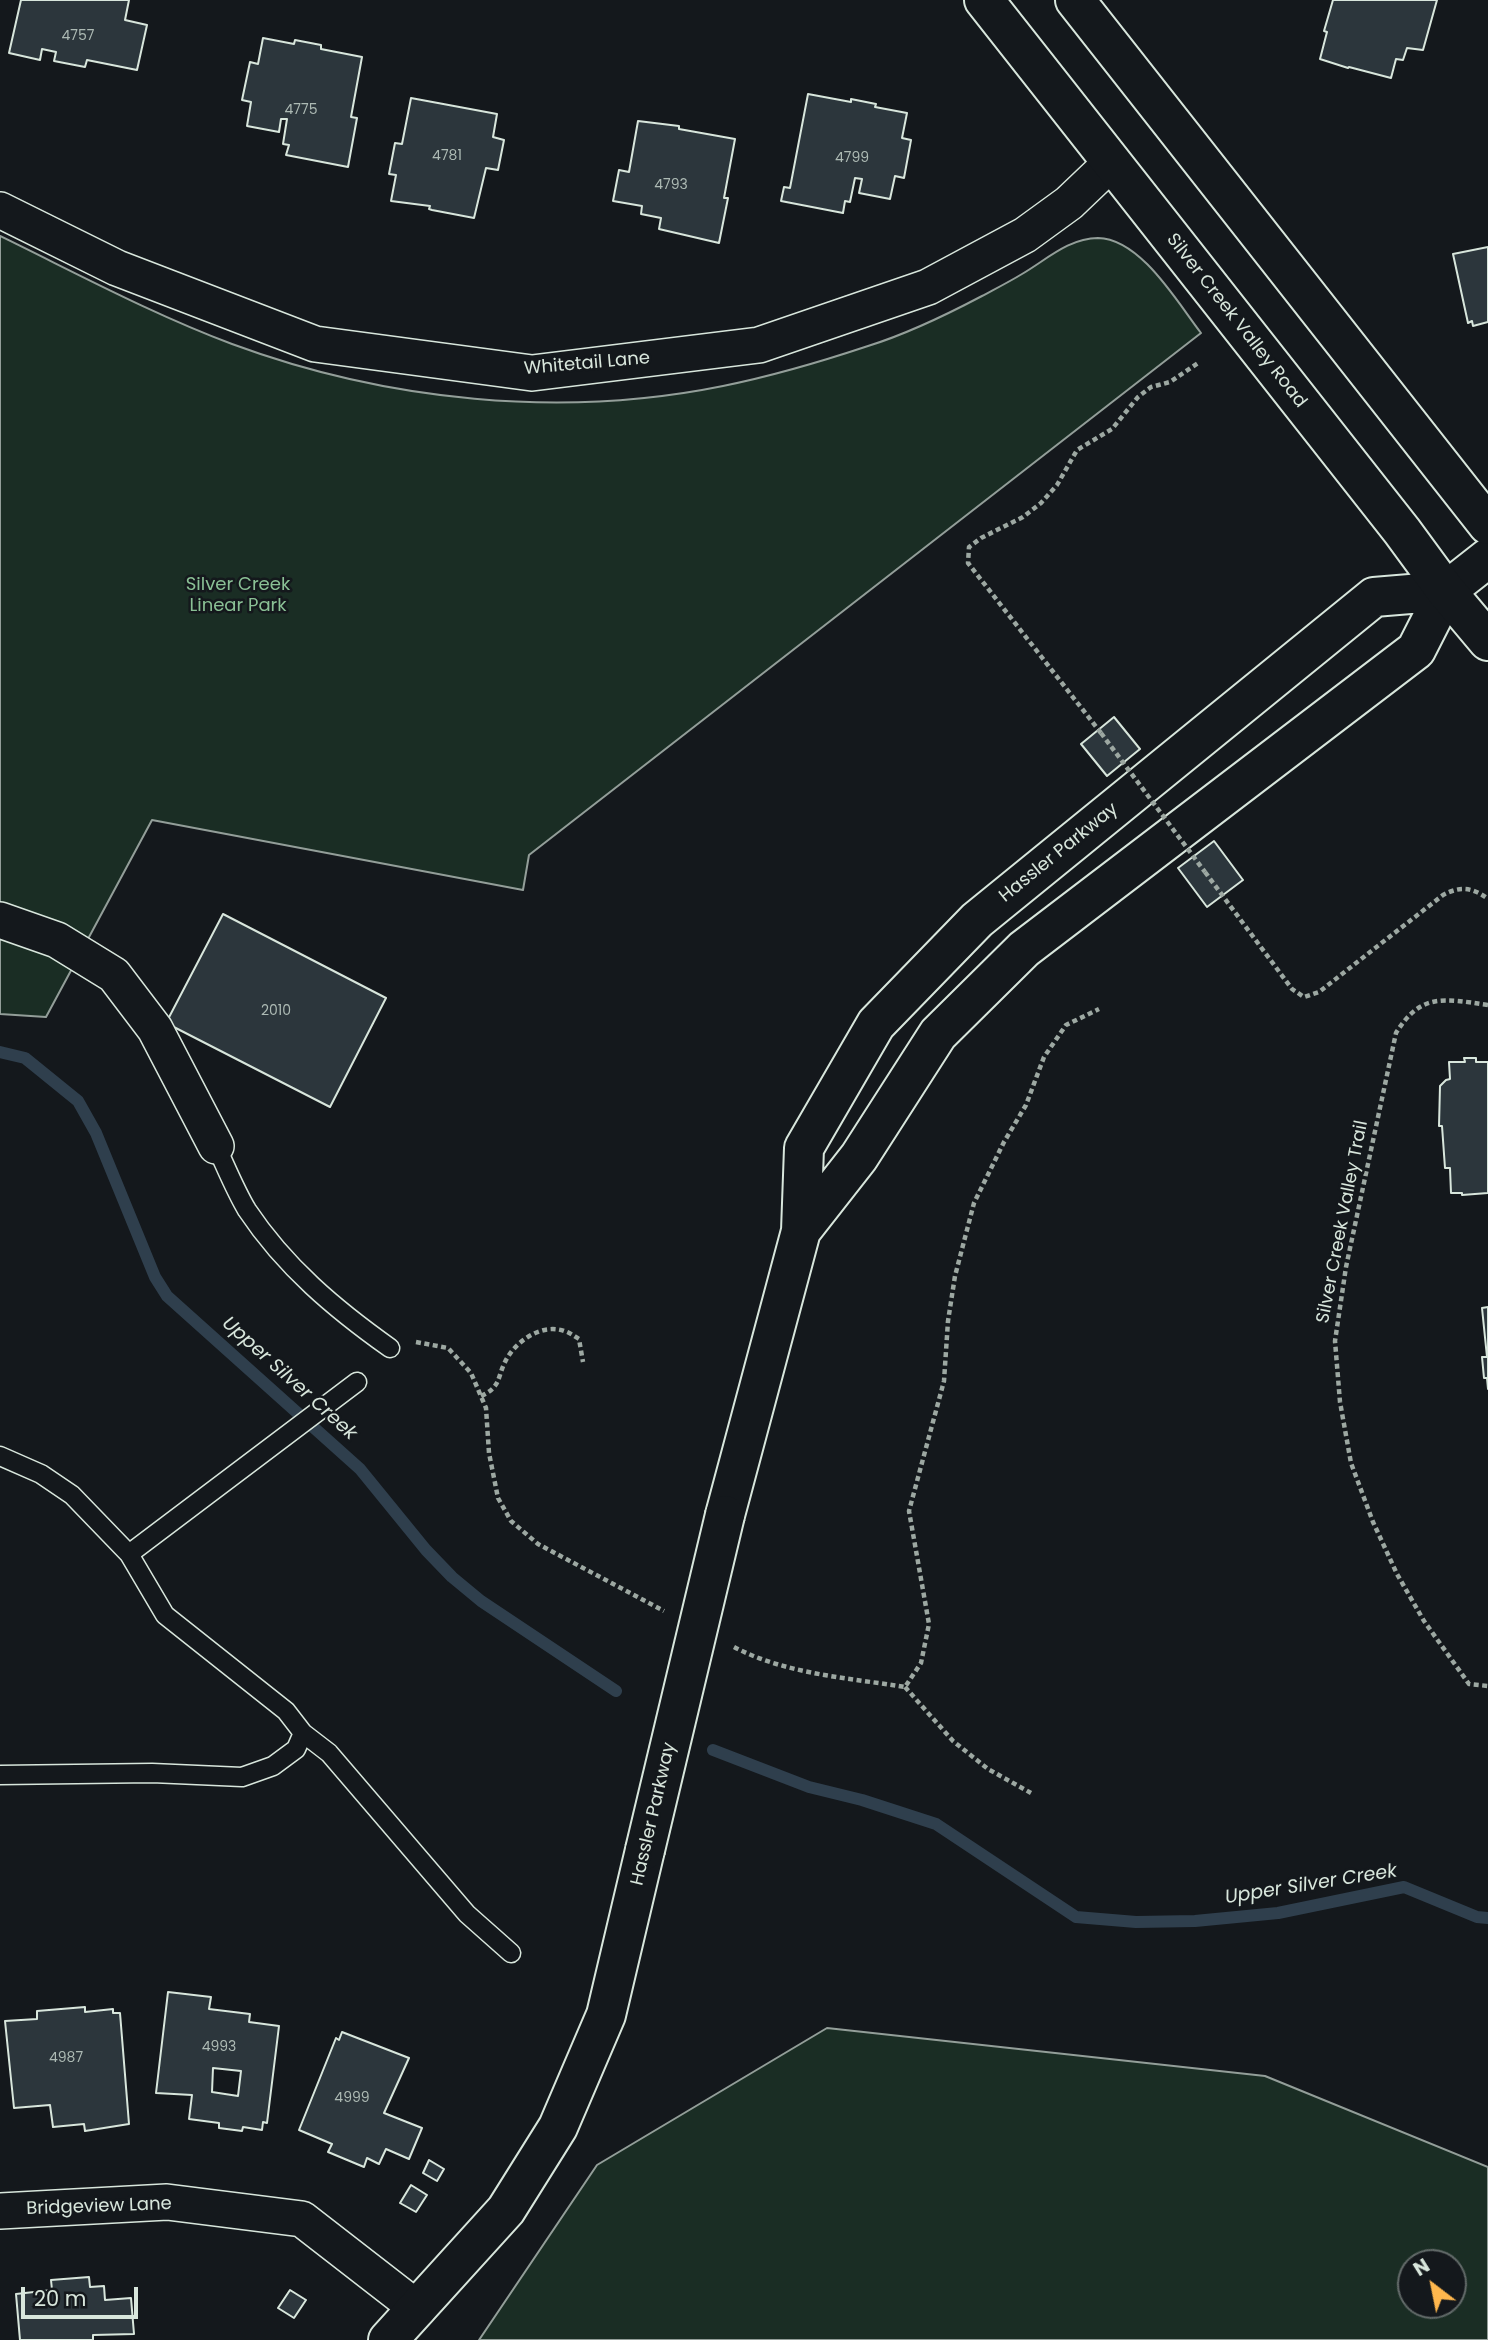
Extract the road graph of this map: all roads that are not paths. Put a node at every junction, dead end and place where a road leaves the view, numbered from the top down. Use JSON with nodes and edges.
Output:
{"nodes":[{"id":1,"x":984,"y":0,"type":"edge"},
{"id":2,"x":1075,"y":0,"type":"edge"},
{"id":3,"x":1112,"y":162,"type":"junction"},
{"id":4,"x":0,"y":210,"type":"edge"},
{"id":5,"x":1488,"y":525,"type":"edge"},
{"id":6,"x":1488,"y":558,"type":"edge"},
{"id":7,"x":1446,"y":591,"type":"junction"},
{"id":8,"x":1488,"y":641,"type":"edge"},
{"id":9,"x":0,"y":920,"type":"edge"},
{"id":10,"x":216,"y":1146,"type":"joint"},
{"id":11,"x":801,"y":1231,"type":"junction"},
{"id":12,"x":390,"y":1348,"type":"dead end"},
{"id":13,"x":357,"y":1382,"type":"dead end"},
{"id":14,"x":0,"y":1457,"type":"edge"},
{"id":15,"x":130,"y":1554,"type":"junction"},
{"id":16,"x":303,"y":1733,"type":"junction"},
{"id":17,"x":0,"y":1775,"type":"edge"},
{"id":18,"x":511,"y":1953,"type":"dead end"},
{"id":19,"x":0,"y":2211,"type":"edge"},
{"id":20,"x":418,"y":2309,"type":"junction"},
{"id":21,"x":388,"y":2340,"type":"edge"}],
"edges":[{"from":1,"to":3,"type":"street","name":"Silver Creek Valley Road"},
{"from":2,"to":5,"type":"street"},
{"from":3,"to":4,"type":"street","name":"Whitetail Lane"},
{"from":3,"to":7,"type":"street","name":"Silver Creek Valley Road"},
{"from":6,"to":7,"type":"street","name":"Hassler Parkway"},
{"from":7,"to":8,"type":"street","name":"Silver Creek Valley Road"},
{"from":7,"to":11,"type":"street","name":"Hassler Parkway"},
{"from":7,"to":11,"type":"street","name":"Hassler Parkway"},
{"from":9,"to":10,"type":"street"},
{"from":10,"to":12,"type":"lane"},
{"from":11,"to":20,"type":"street","name":"Hassler Parkway","bridge":true},
{"from":13,"to":15,"type":"lane"},
{"from":14,"to":15,"type":"lane"},
{"from":15,"to":16,"type":"lane"},
{"from":16,"to":17,"type":"lane"},
{"from":16,"to":18,"type":"lane"},
{"from":19,"to":20,"type":"street","name":"Bridgeview Lane"},
{"from":20,"to":21,"type":"street","name":"Hassler Parkway"}]}
